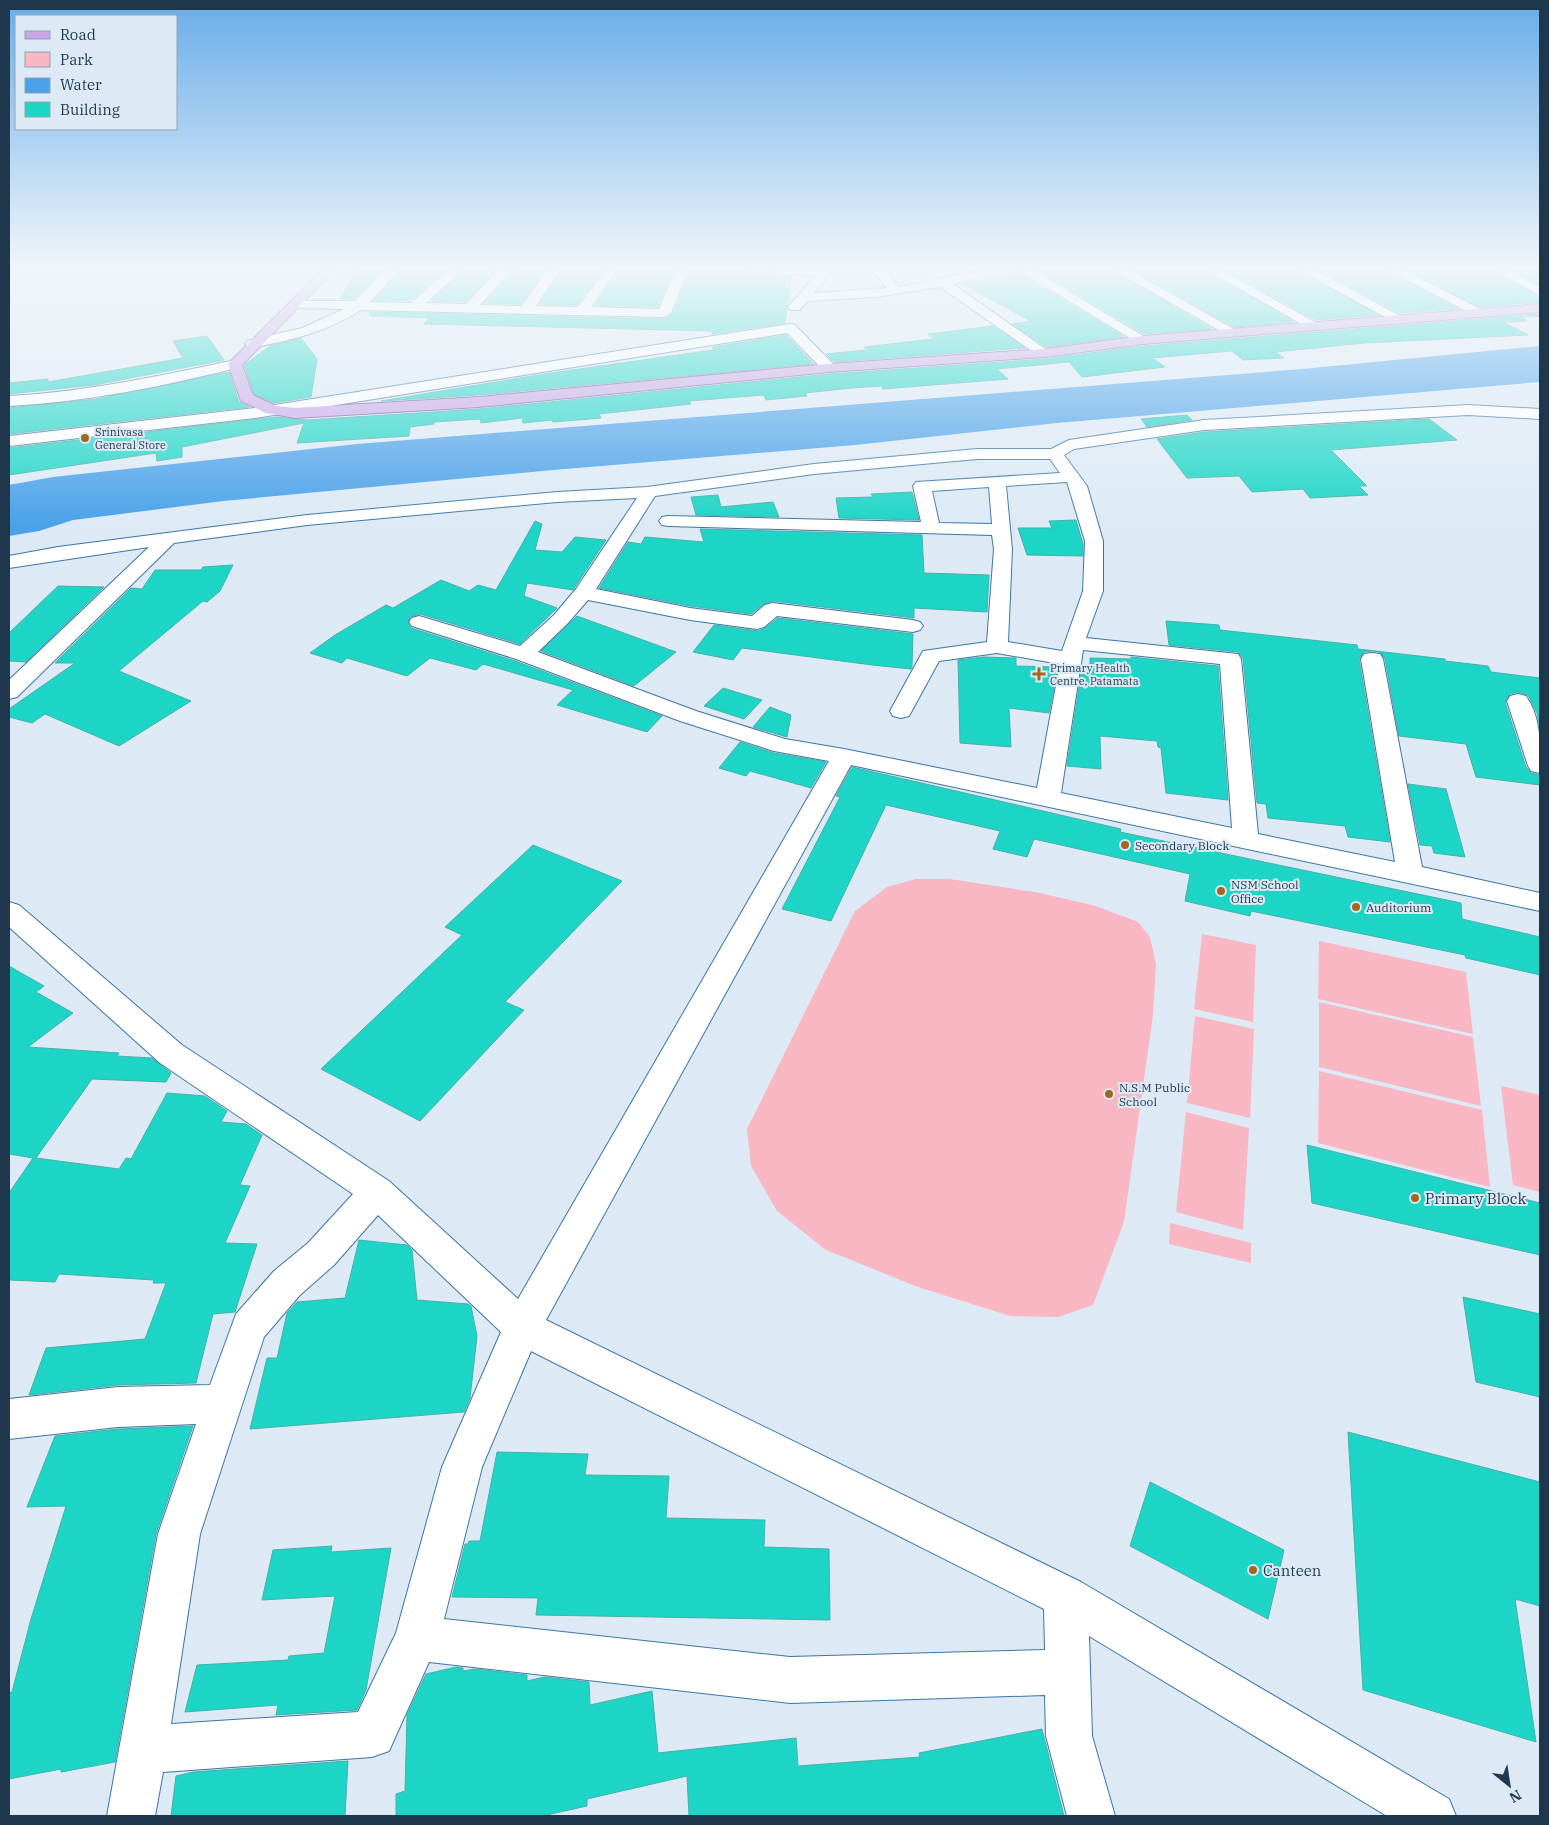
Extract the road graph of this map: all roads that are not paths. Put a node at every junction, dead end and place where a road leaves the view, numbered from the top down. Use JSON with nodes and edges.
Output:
{"nodes":[{"id":1,"x":243,"y":355,"type":"edge"},
{"id":2,"x":618,"y":355,"type":"edge"},
{"id":3,"x":816,"y":355,"type":"edge"},
{"id":4,"x":1001,"y":355,"type":"edge"},
{"id":5,"x":235,"y":364,"type":"junction"},
{"id":6,"x":829,"y":368,"type":"junction"},
{"id":7,"x":9,"y":400,"type":"edge"},
{"id":8,"x":272,"y":410,"type":"junction"},
{"id":9,"x":1540,"y":414,"type":"edge"},
{"id":10,"x":9,"y":441,"type":"edge"},
{"id":11,"x":1054,"y":454,"type":"junction"},
{"id":12,"x":876,"y":464,"type":"junction"},
{"id":13,"x":1072,"y":477,"type":"junction"},
{"id":14,"x":997,"y":482,"type":"junction"},
{"id":15,"x":922,"y":486,"type":"junction"},
{"id":16,"x":647,"y":492,"type":"junction"},
{"id":17,"x":668,"y":521,"type":"dead end"},
{"id":18,"x":931,"y":527,"type":"junction"},
{"id":19,"x":1001,"y":530,"type":"junction"},
{"id":20,"x":169,"y":538,"type":"junction"},
{"id":21,"x":9,"y":562,"type":"edge"},
{"id":22,"x":582,"y":593,"type":"junction"},
{"id":23,"x":419,"y":622,"type":"dead end"},
{"id":24,"x":913,"y":626,"type":"dead end"},
{"id":25,"x":997,"y":647,"type":"junction"},
{"id":26,"x":1072,"y":651,"type":"junction"},
{"id":27,"x":524,"y":654,"type":"junction"},
{"id":28,"x":1372,"y":658,"type":"dead end"},
{"id":29,"x":9,"y":692,"type":"edge"},
{"id":30,"x":1518,"y":701,"type":"dead end"},
{"id":31,"x":901,"y":711,"type":"dead end"},
{"id":32,"x":844,"y":756,"type":"junction"},
{"id":33,"x":1540,"y":766,"type":"edge"},
{"id":34,"x":1048,"y":798,"type":"junction"},
{"id":35,"x":1246,"y":839,"type":"junction"},
{"id":36,"x":1410,"y":874,"type":"junction"},
{"id":37,"x":1540,"y":902,"type":"edge"},
{"id":38,"x":9,"y":912,"type":"edge"},
{"id":39,"x":377,"y":1192,"type":"junction"},
{"id":40,"x":522,"y":1327,"type":"junction"},
{"id":41,"x":224,"y":1404,"type":"junction"},
{"id":42,"x":9,"y":1419,"type":"edge"},
{"id":43,"x":1066,"y":1597,"type":"junction"},
{"id":44,"x":417,"y":1638,"type":"junction"},
{"id":45,"x":1068,"y":1672,"type":"junction"},
{"id":46,"x":143,"y":1750,"type":"junction"},
{"id":47,"x":131,"y":1816,"type":"edge"},
{"id":48,"x":1091,"y":1816,"type":"edge"},
{"id":49,"x":1432,"y":1816,"type":"edge"}],
"edges":[{"from":1,"to":5,"type":"main road"},
{"from":2,"to":8,"type":"street"},
{"from":3,"to":6,"type":"street"},
{"from":4,"to":6,"type":"main road"},
{"from":5,"to":7,"type":"street"},
{"from":5,"to":8,"type":"main road"},
{"from":6,"to":8,"type":"main road"},
{"from":8,"to":10,"type":"street"},
{"from":9,"to":11,"type":"street"},
{"from":11,"to":12,"type":"street"},
{"from":11,"to":13,"type":"street"},
{"from":12,"to":15,"type":"street"},
{"from":12,"to":16,"type":"street"},
{"from":13,"to":14,"type":"street"},
{"from":13,"to":26,"type":"street"},
{"from":14,"to":15,"type":"street"},
{"from":14,"to":19,"type":"street"},
{"from":15,"to":18,"type":"street"},
{"from":16,"to":20,"type":"street"},
{"from":16,"to":22,"type":"street"},
{"from":17,"to":18,"type":"street"},
{"from":18,"to":19,"type":"street"},
{"from":19,"to":25,"type":"street"},
{"from":20,"to":21,"type":"street"},
{"from":20,"to":29,"type":"street"},
{"from":22,"to":24,"type":"street"},
{"from":22,"to":27,"type":"street"},
{"from":23,"to":27,"type":"street"},
{"from":25,"to":26,"type":"street"},
{"from":25,"to":31,"type":"street"},
{"from":26,"to":34,"type":"street"},
{"from":26,"to":35,"type":"street"},
{"from":27,"to":32,"type":"street"},
{"from":28,"to":36,"type":"street"},
{"from":30,"to":33,"type":"street"},
{"from":32,"to":34,"type":"street"},
{"from":32,"to":40,"type":"street"},
{"from":34,"to":35,"type":"street"},
{"from":35,"to":36,"type":"street"},
{"from":36,"to":37,"type":"street"},
{"from":38,"to":39,"type":"street"},
{"from":39,"to":40,"type":"street"},
{"from":39,"to":41,"type":"street"},
{"from":40,"to":43,"type":"street"},
{"from":40,"to":44,"type":"street"},
{"from":41,"to":42,"type":"street"},
{"from":41,"to":46,"type":"street"},
{"from":43,"to":45,"type":"street"},
{"from":43,"to":49,"type":"street"},
{"from":44,"to":45,"type":"street"},
{"from":44,"to":46,"type":"street"},
{"from":45,"to":48,"type":"street"},
{"from":46,"to":47,"type":"street"}]}
